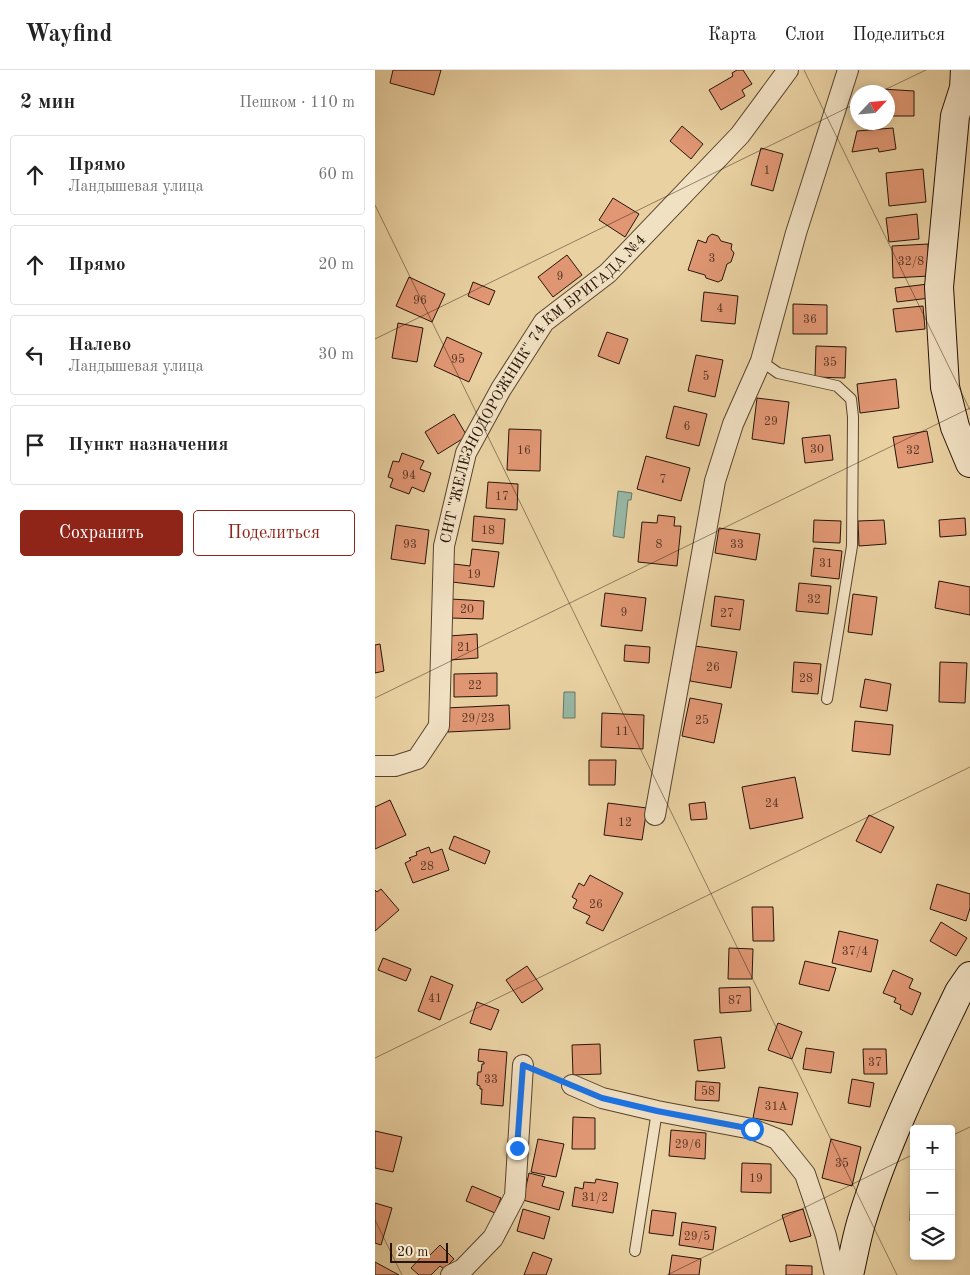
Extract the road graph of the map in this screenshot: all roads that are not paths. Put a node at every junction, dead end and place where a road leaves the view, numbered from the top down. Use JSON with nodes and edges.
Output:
{"nodes":[{"id":1,"x":788,"y":70,"type":"edge"},
{"id":2,"x":848,"y":70,"type":"edge"},
{"id":3,"x":965,"y":70,"type":"edge"},
{"id":4,"x":761,"y":361,"type":"junction"},
{"id":5,"x":970,"y":463,"type":"edge"},
{"id":6,"x":827,"y":699,"type":"dead end"},
{"id":7,"x":375,"y":766,"type":"edge"},
{"id":8,"x":655,"y":815,"type":"dead end"},
{"id":9,"x":970,"y":976,"type":"edge"},
{"id":10,"x":523,"y":1065,"type":"road end"},
{"id":11,"x":572,"y":1085,"type":"road end"},
{"id":12,"x":657,"y":1111,"type":"junction"},
{"id":13,"x":635,"y":1252,"type":"dead end"},
{"id":14,"x":451,"y":1275,"type":"edge"},
{"id":15,"x":835,"y":1275,"type":"edge"},
{"id":16,"x":849,"y":1275,"type":"edge"}],
"edges":[{"from":1,"to":7,"type":"street","name":"СНТ \"ЖЕЛЕЗНОДОРОЖНИК\" 74 КМ БРИГАДА №4"},
{"from":2,"to":4,"type":"street"},
{"from":3,"to":5,"type":"street"},
{"from":4,"to":6,"type":"lane"},
{"from":4,"to":8,"type":"street"},
{"from":9,"to":16,"type":"street"},
{"from":10,"to":14,"type":"street"},
{"from":11,"to":12,"type":"street"},
{"from":12,"to":13,"type":"lane"},
{"from":12,"to":15,"type":"street"}]}
